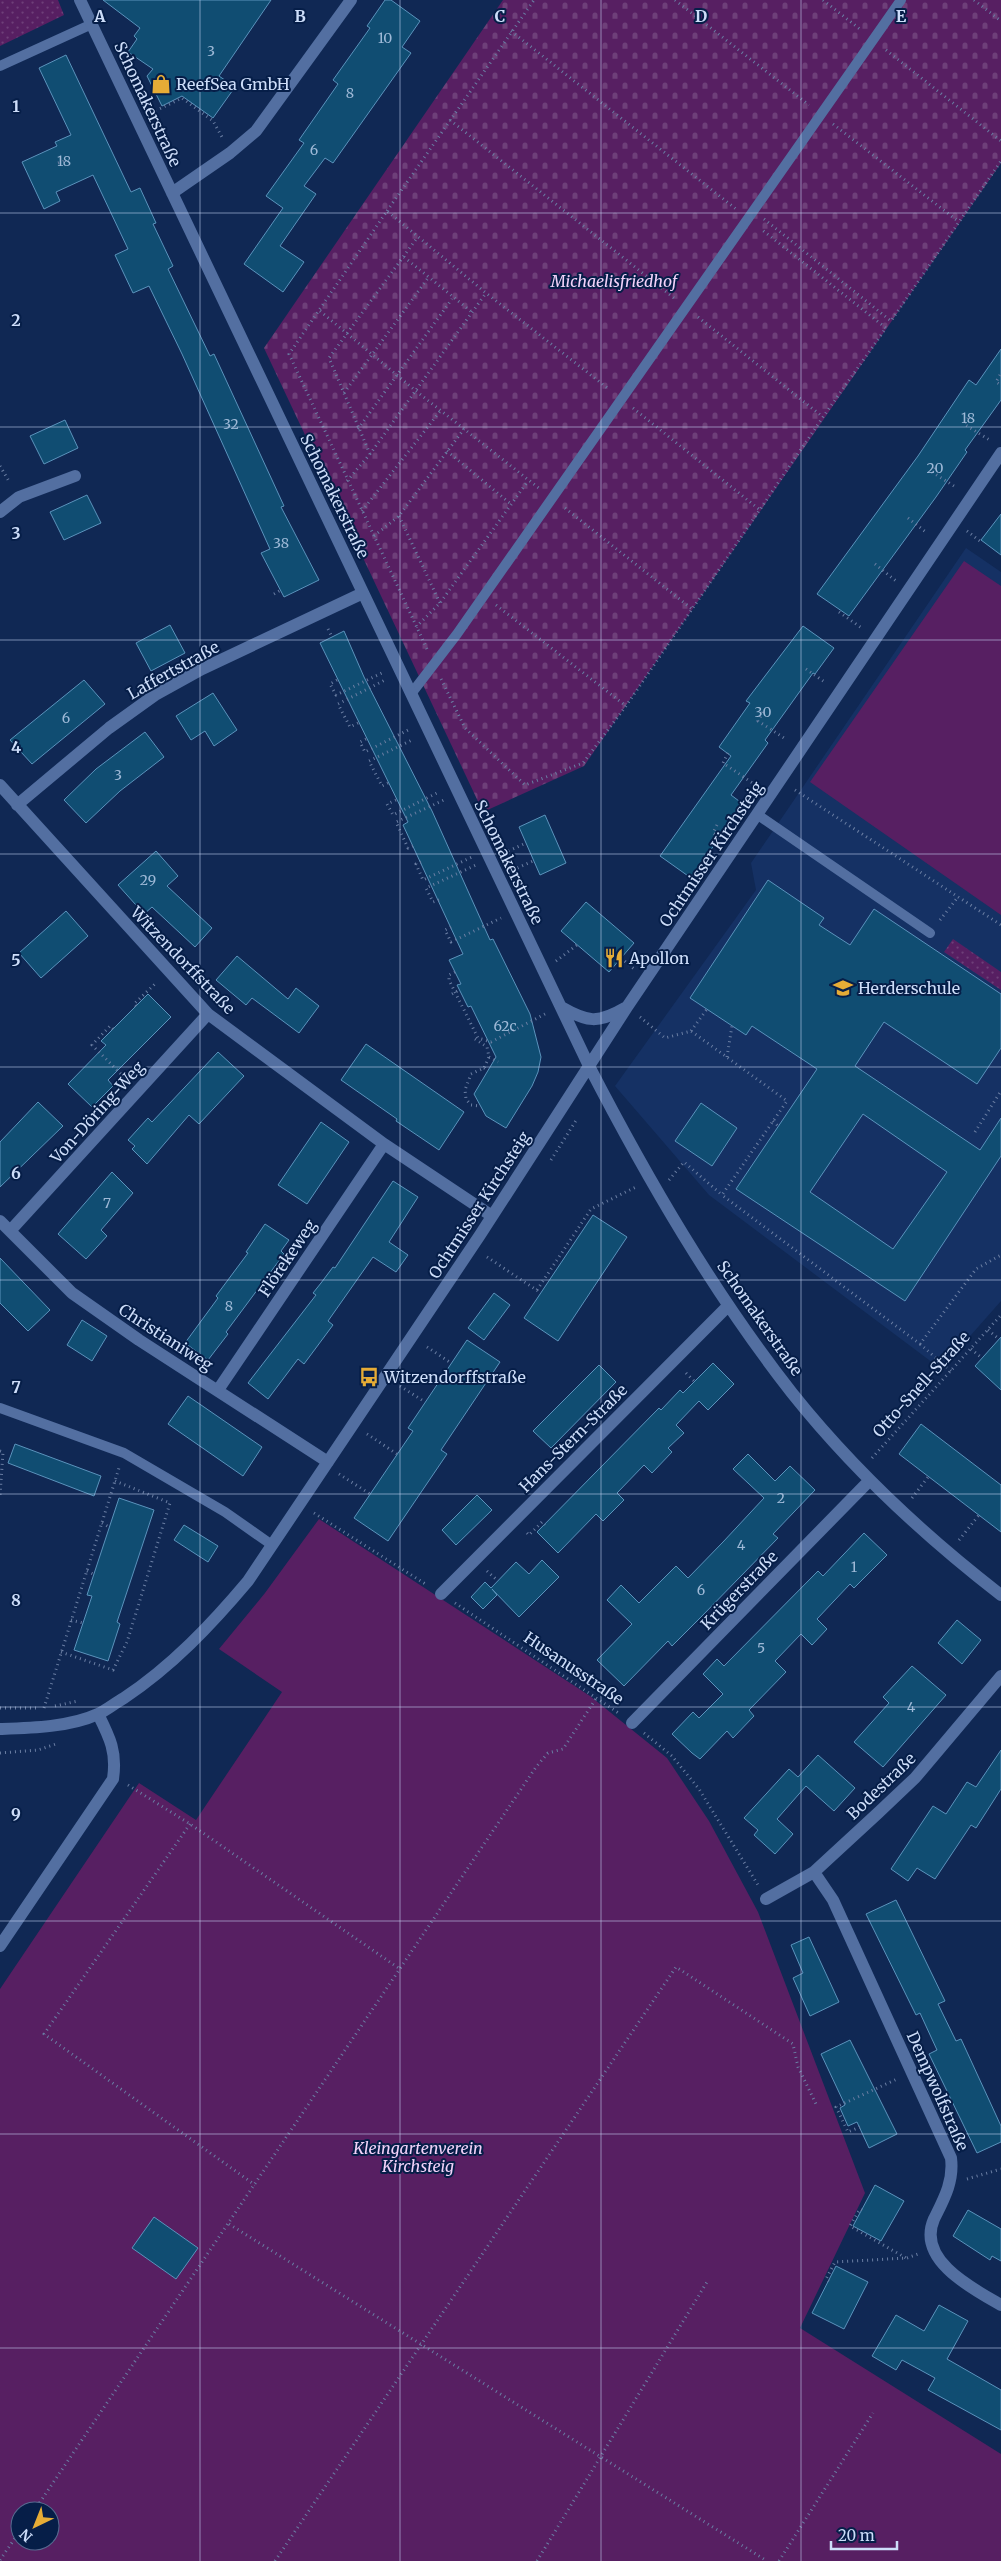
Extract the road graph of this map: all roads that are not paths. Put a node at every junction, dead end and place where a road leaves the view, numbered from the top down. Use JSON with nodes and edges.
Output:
{"nodes":[{"id":1,"x":80,"y":0,"type":"edge"},
{"id":2,"x":351,"y":0,"type":"edge"},
{"id":3,"x":901,"y":0,"type":"edge"},
{"id":4,"x":92,"y":24,"type":"junction"},
{"id":5,"x":0,"y":66,"type":"edge"},
{"id":6,"x":172,"y":193,"type":"junction"},
{"id":7,"x":1001,"y":453,"type":"edge"},
{"id":8,"x":75,"y":476,"type":"dead end"},
{"id":9,"x":0,"y":512,"type":"edge"},
{"id":10,"x":363,"y":593,"type":"junction"},
{"id":11,"x":411,"y":694,"type":"junction"},
{"id":12,"x":0,"y":785,"type":"edge"},
{"id":13,"x":18,"y":805,"type":"junction"},
{"id":14,"x":758,"y":815,"type":"junction"},
{"id":15,"x":933,"y":929,"type":"road end"},
{"id":16,"x":560,"y":1007,"type":"junction"},
{"id":17,"x":627,"y":1007,"type":"junction"},
{"id":18,"x":208,"y":1014,"type":"junction"},
{"id":19,"x":589,"y":1066,"type":"junction"},
{"id":20,"x":384,"y":1144,"type":"junction"},
{"id":21,"x":492,"y":1216,"type":"junction"},
{"id":22,"x":0,"y":1221,"type":"edge"},
{"id":23,"x":10,"y":1232,"type":"junction"},
{"id":24,"x":728,"y":1306,"type":"junction"},
{"id":25,"x":218,"y":1390,"type":"junction"},
{"id":26,"x":0,"y":1408,"type":"edge"},
{"id":27,"x":328,"y":1462,"type":"junction"},
{"id":28,"x":870,"y":1480,"type":"junction"},
{"id":29,"x":272,"y":1545,"type":"junction"},
{"id":30,"x":441,"y":1594,"type":"road end"},
{"id":31,"x":1001,"y":1595,"type":"edge"},
{"id":32,"x":1001,"y":1676,"type":"edge"},
{"id":33,"x":98,"y":1714,"type":"junction"},
{"id":34,"x":632,"y":1723,"type":"road end"},
{"id":35,"x":0,"y":1729,"type":"edge"},
{"id":36,"x":814,"y":1872,"type":"junction"},
{"id":37,"x":766,"y":1899,"type":"road end"},
{"id":38,"x":0,"y":1946,"type":"edge"},
{"id":39,"x":1001,"y":2305,"type":"edge"}],
"edges":[{"from":1,"to":4,"type":"street","name":"Schomakerstraße"},
{"from":2,"to":6,"type":"street"},
{"from":3,"to":11,"type":"lane"},
{"from":4,"to":5,"type":"lane"},
{"from":4,"to":6,"type":"street","name":"Schomakerstraße"},
{"from":6,"to":10,"type":"street","name":"Schomakerstraße"},
{"from":7,"to":14,"type":"street","name":"Ochtmisser Kirchsteig"},
{"from":8,"to":9,"type":"street"},
{"from":10,"to":11,"type":"street","name":"Schomakerstraße"},
{"from":10,"to":13,"type":"street","name":"Laffertstraße"},
{"from":11,"to":16,"type":"street","name":"Schomakerstraße"},
{"from":12,"to":13,"type":"street","name":"Witzendorffstraße"},
{"from":13,"to":18,"type":"street","name":"Witzendorffstraße"},
{"from":14,"to":15,"type":"lane"},
{"from":14,"to":17,"type":"street","name":"Ochtmisser Kirchsteig"},
{"from":16,"to":17,"type":"street"},
{"from":16,"to":19,"type":"street","name":"Schomakerstraße"},
{"from":17,"to":19,"type":"street","name":"Ochtmisser Kirchsteig"},
{"from":18,"to":20,"type":"street","name":"Witzendorffstraße"},
{"from":18,"to":23,"type":"street","name":"Von-Döring-Weg"},
{"from":19,"to":21,"type":"street","name":"Ochtmisser Kirchsteig"},
{"from":19,"to":24,"type":"street","name":"Schomakerstraße"},
{"from":20,"to":21,"type":"street","name":"Witzendorffstraße"},
{"from":20,"to":25,"type":"street","name":"Flörekeweg"},
{"from":21,"to":27,"type":"street","name":"Ochtmisser Kirchsteig"},
{"from":22,"to":23,"type":"street","name":"Christianiweg"},
{"from":23,"to":25,"type":"street","name":"Christianiweg"},
{"from":24,"to":28,"type":"street","name":"Schomakerstraße"},
{"from":24,"to":30,"type":"street","name":"Hans-Stern-Straße"},
{"from":25,"to":27,"type":"street","name":"Christianiweg"},
{"from":26,"to":29,"type":"lane"},
{"from":27,"to":29,"type":"street","name":"Ochtmisser Kirchsteig"},
{"from":28,"to":31,"type":"street","name":"Schomakerstraße"},
{"from":28,"to":34,"type":"street","name":"Krügerstraße"},
{"from":29,"to":33,"type":"street","name":"Ochtmisser Kirchsteig"},
{"from":32,"to":36,"type":"street","name":"Bodestraße"},
{"from":33,"to":35,"type":"street","name":"Ochtmisser Kirchsteig"},
{"from":33,"to":38,"type":"street"},
{"from":36,"to":37,"type":"street","name":"Bodestraße"},
{"from":36,"to":39,"type":"street","name":"Dempwolfstraße"}]}
